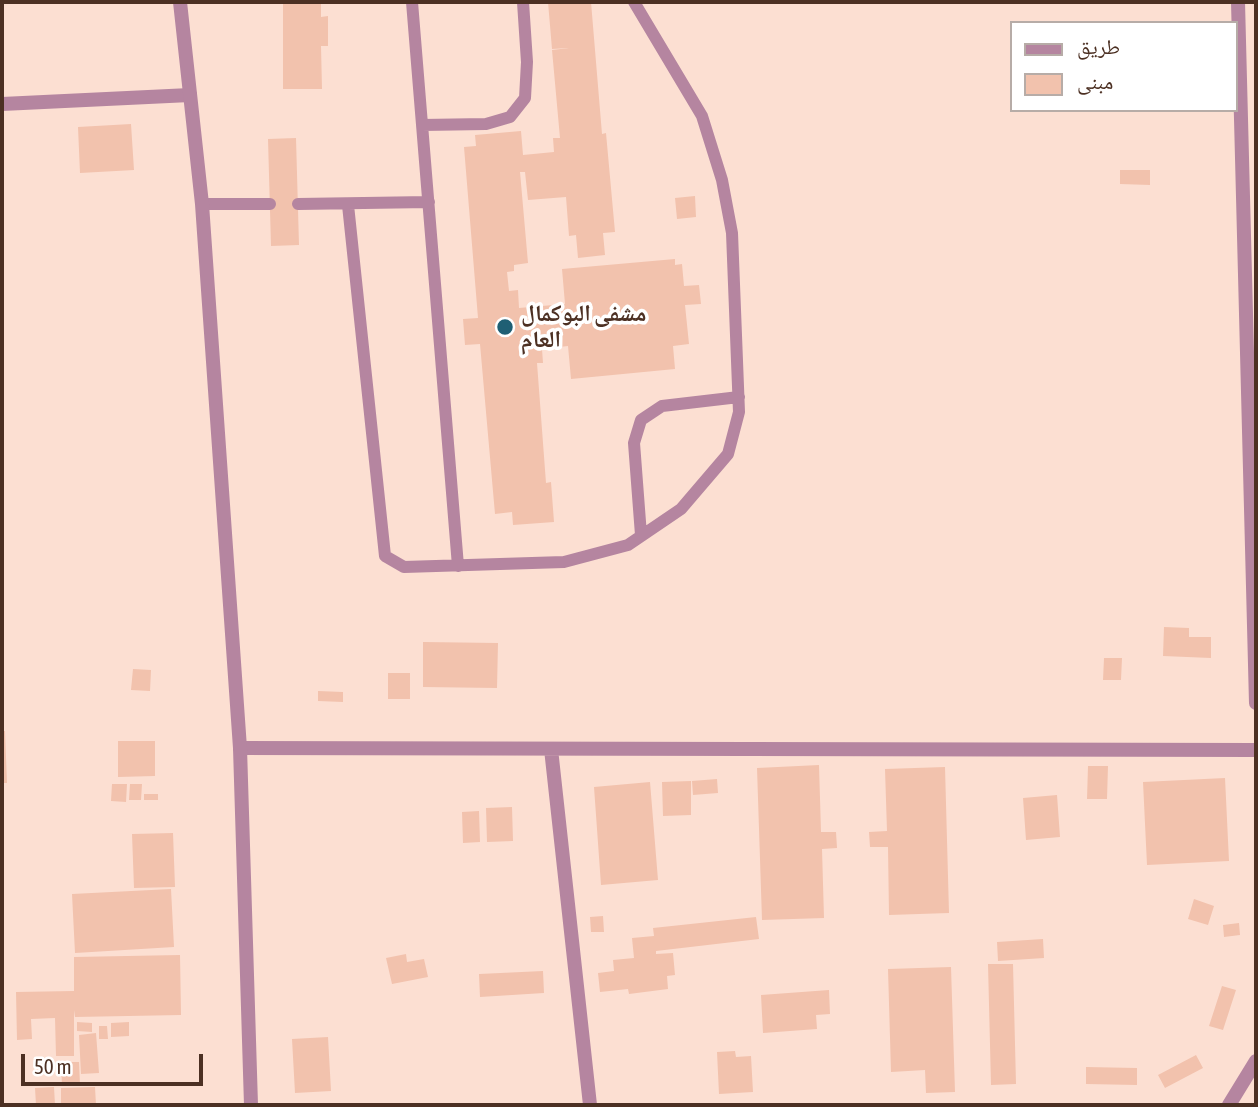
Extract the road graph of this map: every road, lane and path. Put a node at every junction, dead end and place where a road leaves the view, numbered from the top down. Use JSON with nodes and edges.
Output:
{"nodes":[{"id":1,"x":180,"y":2,"type":"edge"},
{"id":2,"x":412,"y":2,"type":"edge"},
{"id":3,"x":523,"y":2,"type":"edge"},
{"id":4,"x":634,"y":2,"type":"edge"},
{"id":5,"x":1238,"y":2,"type":"edge"},
{"id":6,"x":190,"y":95,"type":"junction"},
{"id":7,"x":2,"y":104,"type":"edge"},
{"id":8,"x":422,"y":125,"type":"junction"},
{"id":9,"x":429,"y":202,"type":"junction"},
{"id":10,"x":202,"y":204,"type":"junction"},
{"id":11,"x":270,"y":204,"type":"dead end"},
{"id":12,"x":298,"y":204,"type":"dead end"},
{"id":13,"x":348,"y":205,"type":"junction"},
{"id":14,"x":738,"y":397,"type":"junction"},
{"id":15,"x":641,"y":535,"type":"junction"},
{"id":16,"x":458,"y":566,"type":"junction"},
{"id":17,"x":1256,"y":703,"type":"edge"},
{"id":18,"x":240,"y":748,"type":"junction"},
{"id":19,"x":551,"y":749,"type":"junction"},
{"id":20,"x":1256,"y":750,"type":"edge"},
{"id":21,"x":1256,"y":1061,"type":"edge"},
{"id":22,"x":251,"y":1105,"type":"edge"},
{"id":23,"x":590,"y":1105,"type":"edge"},
{"id":24,"x":1229,"y":1105,"type":"edge"}],
"edges":[{"from":1,"to":6,"type":"street"},
{"from":2,"to":8,"type":"lane"},
{"from":3,"to":8,"type":"lane"},
{"from":4,"to":14,"type":"lane"},
{"from":5,"to":17,"type":"street"},
{"from":6,"to":7,"type":"street"},
{"from":6,"to":10,"type":"street"},
{"from":8,"to":9,"type":"lane"},
{"from":9,"to":13,"type":"lane"},
{"from":9,"to":16,"type":"lane"},
{"from":10,"to":11,"type":"lane"},
{"from":10,"to":18,"type":"street"},
{"from":12,"to":13,"type":"lane"},
{"from":13,"to":16,"type":"lane"},
{"from":14,"to":15,"type":"lane"},
{"from":14,"to":15,"type":"lane"},
{"from":15,"to":16,"type":"lane"},
{"from":18,"to":19,"type":"street"},
{"from":18,"to":22,"type":"street"},
{"from":19,"to":20,"type":"street"},
{"from":19,"to":23,"type":"street"},
{"from":21,"to":24,"type":"street"}]}
